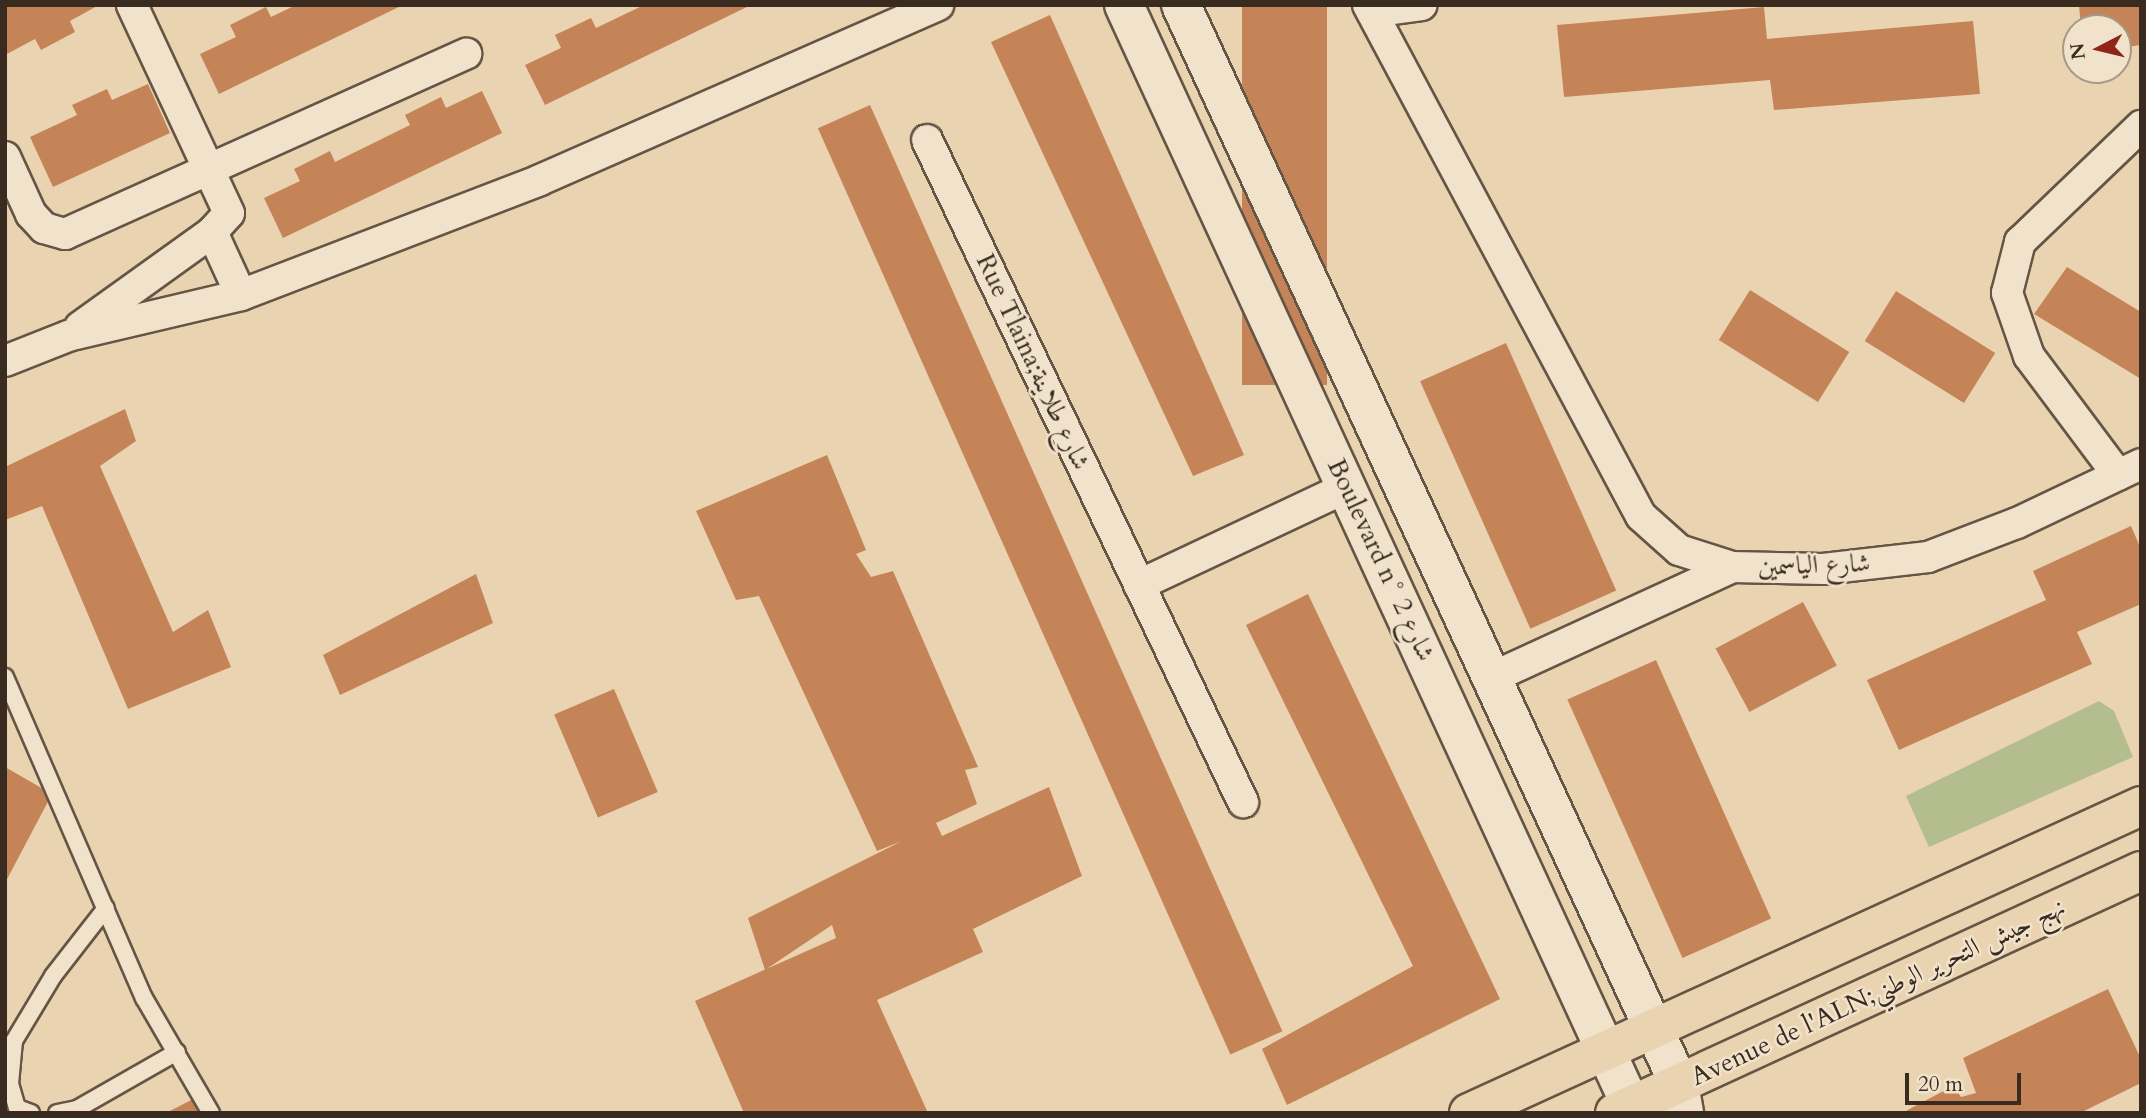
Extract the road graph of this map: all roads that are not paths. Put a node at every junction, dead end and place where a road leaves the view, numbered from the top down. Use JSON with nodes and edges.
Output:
{"nodes":[{"id":1,"x":132,"y":5,"type":"edge"},
{"id":2,"x":938,"y":5,"type":"edge"},
{"id":3,"x":1124,"y":5,"type":"edge"},
{"id":4,"x":1181,"y":5,"type":"edge"},
{"id":5,"x":1422,"y":5,"type":"edge"},
{"id":6,"x":1370,"y":8,"type":"edge"},
{"id":7,"x":466,"y":54,"type":"dead end"},
{"id":8,"x":2141,"y":127,"type":"edge"},
{"id":9,"x":927,"y":140,"type":"dead end"},
{"id":10,"x":5,"y":157,"type":"edge"},
{"id":11,"x":210,"y":173,"type":"junction"},
{"id":12,"x":212,"y":232,"type":"junction"},
{"id":13,"x":241,"y":295,"type":"junction"},
{"id":14,"x":68,"y":336,"type":"junction"},
{"id":15,"x":5,"y":360,"type":"edge"},
{"id":16,"x":2129,"y":470,"type":"edge"},
{"id":17,"x":1347,"y":486,"type":"junction"},
{"id":18,"x":1732,"y":567,"type":"junction"},
{"id":19,"x":1139,"y":585,"type":"junction"},
{"id":20,"x":5,"y":677,"type":"edge"},
{"id":21,"x":1492,"y":678,"type":"junction"},
{"id":22,"x":1243,"y":802,"type":"dead end"},
{"id":23,"x":2141,"y":806,"type":"edge"},
{"id":24,"x":2141,"y":871,"type":"edge"},
{"id":25,"x":106,"y":908,"type":"junction"},
{"id":26,"x":1654,"y":1028,"type":"junction"},
{"id":27,"x":1607,"y":1049,"type":"junction"},
{"id":28,"x":177,"y":1052,"type":"junction"},
{"id":29,"x":1681,"y":1098,"type":"edge"},
{"id":30,"x":1629,"y":1110,"type":"edge"},
{"id":31,"x":31,"y":1113,"type":"edge"},
{"id":32,"x":57,"y":1113,"type":"edge"},
{"id":33,"x":211,"y":1113,"type":"edge"},
{"id":34,"x":1469,"y":1113,"type":"edge"}],
"edges":[{"from":1,"to":11,"type":"street"},
{"from":2,"to":13,"type":"street"},
{"from":3,"to":17,"type":"main road","name":"Boulevard n° شارع 2"},
{"from":4,"to":21,"type":"main road","name":"Boulevard n° شارع 2"},
{"from":5,"to":6,"type":"street"},
{"from":6,"to":18,"type":"street"},
{"from":7,"to":11,"type":"street"},
{"from":8,"to":16,"type":"street"},
{"from":9,"to":19,"type":"street","name":"Rue Tlaina;شارع طلاينة"},
{"from":10,"to":11,"type":"street"},
{"from":11,"to":12,"type":"street"},
{"from":12,"to":13,"type":"street"},
{"from":12,"to":14,"type":"street"},
{"from":13,"to":14,"type":"street"},
{"from":14,"to":15,"type":"street"},
{"from":16,"to":18,"type":"street","name":"شارع الياسمين"},
{"from":17,"to":19,"type":"street"},
{"from":17,"to":27,"type":"main road","name":"Boulevard n° شارع 2"},
{"from":18,"to":21,"type":"street","name":"شارع الياسمين"},
{"from":19,"to":22,"type":"street","name":"Rue Tlaina;شارع طلاينة"},
{"from":20,"to":25,"type":"lane"},
{"from":21,"to":26,"type":"main road","name":"Boulevard n° شارع 2"},
{"from":23,"to":26,"type":"main road"},
{"from":24,"to":29,"type":"main road","name":"Avenue de l'ALN;نهج جيش التحرير الوطني"},
{"from":25,"to":28,"type":"lane"},
{"from":25,"to":31,"type":"lane"},
{"from":26,"to":27,"type":"main road"},
{"from":26,"to":29,"type":"main road","name":"Boulevard n° شارع 2"},
{"from":27,"to":30,"type":"main road","name":"Boulevard n° شارع 2"},
{"from":27,"to":34,"type":"main road"},
{"from":28,"to":32,"type":"lane"},
{"from":28,"to":33,"type":"lane"},
{"from":29,"to":30,"type":"main road","name":"Avenue de l'ALN;نهج جيش التحرير الوطني"}]}
